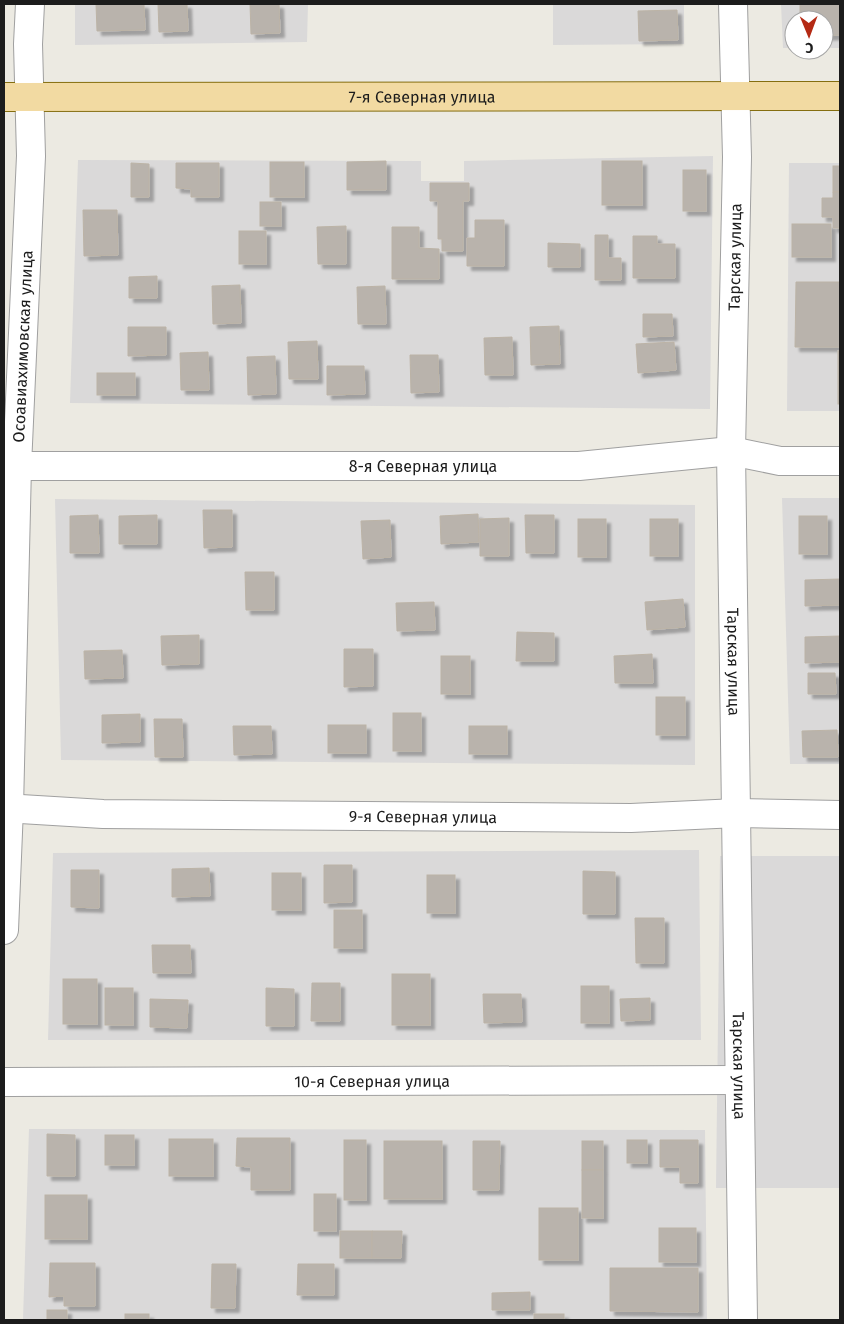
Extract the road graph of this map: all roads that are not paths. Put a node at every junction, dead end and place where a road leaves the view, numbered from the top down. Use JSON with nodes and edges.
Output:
{"nodes":[{"id":1,"x":30,"y":4,"type":"edge"},
{"id":2,"x":733,"y":4,"type":"edge"},
{"id":3,"x":736,"y":96,"type":"junction"},
{"id":4,"x":840,"y":96,"type":"edge"},
{"id":5,"x":17,"y":97,"type":"edge"},
{"id":6,"x":731,"y":451,"type":"junction"},
{"id":7,"x":840,"y":461,"type":"edge"},
{"id":8,"x":10,"y":466,"type":"edge"},
{"id":9,"x":6,"y":808,"type":"edge"},
{"id":10,"x":737,"y":813,"type":"junction"},
{"id":11,"x":840,"y":815,"type":"edge"},
{"id":12,"x":4,"y":930,"type":"edge"},
{"id":13,"x":738,"y":1080,"type":"junction"},
{"id":14,"x":4,"y":1082,"type":"edge"},
{"id":15,"x":743,"y":1320,"type":"edge"}],
"edges":[{"from":1,"to":5,"type":"street","name":"Осоавиахимовская улица"},
{"from":2,"to":3,"type":"street","name":"Тарская улица"},
{"from":3,"to":4,"type":"main road","name":"7-я Северная улица"},
{"from":3,"to":5,"type":"main road","name":"7-я Северная улица"},
{"from":3,"to":6,"type":"street","name":"Тарская улица"},
{"from":5,"to":8,"type":"street","name":"Осоавиахимовская улица"},
{"from":6,"to":7,"type":"street","name":"8-я Северная улица"},
{"from":6,"to":8,"type":"street","name":"8-я Северная улица"},
{"from":6,"to":10,"type":"street","name":"Тарская улица"},
{"from":8,"to":9,"type":"street","name":"Осоавиахимовская улица"},
{"from":9,"to":10,"type":"street","name":"9-я Северная улица"},
{"from":9,"to":12,"type":"street","name":"Осоавиахимовская улица"},
{"from":10,"to":11,"type":"street","name":"9-я Северная улица"},
{"from":10,"to":13,"type":"street","name":"Тарская улица"},
{"from":13,"to":14,"type":"street","name":"10-я Северная улица"},
{"from":13,"to":15,"type":"street","name":"Тарская улица"}]}
